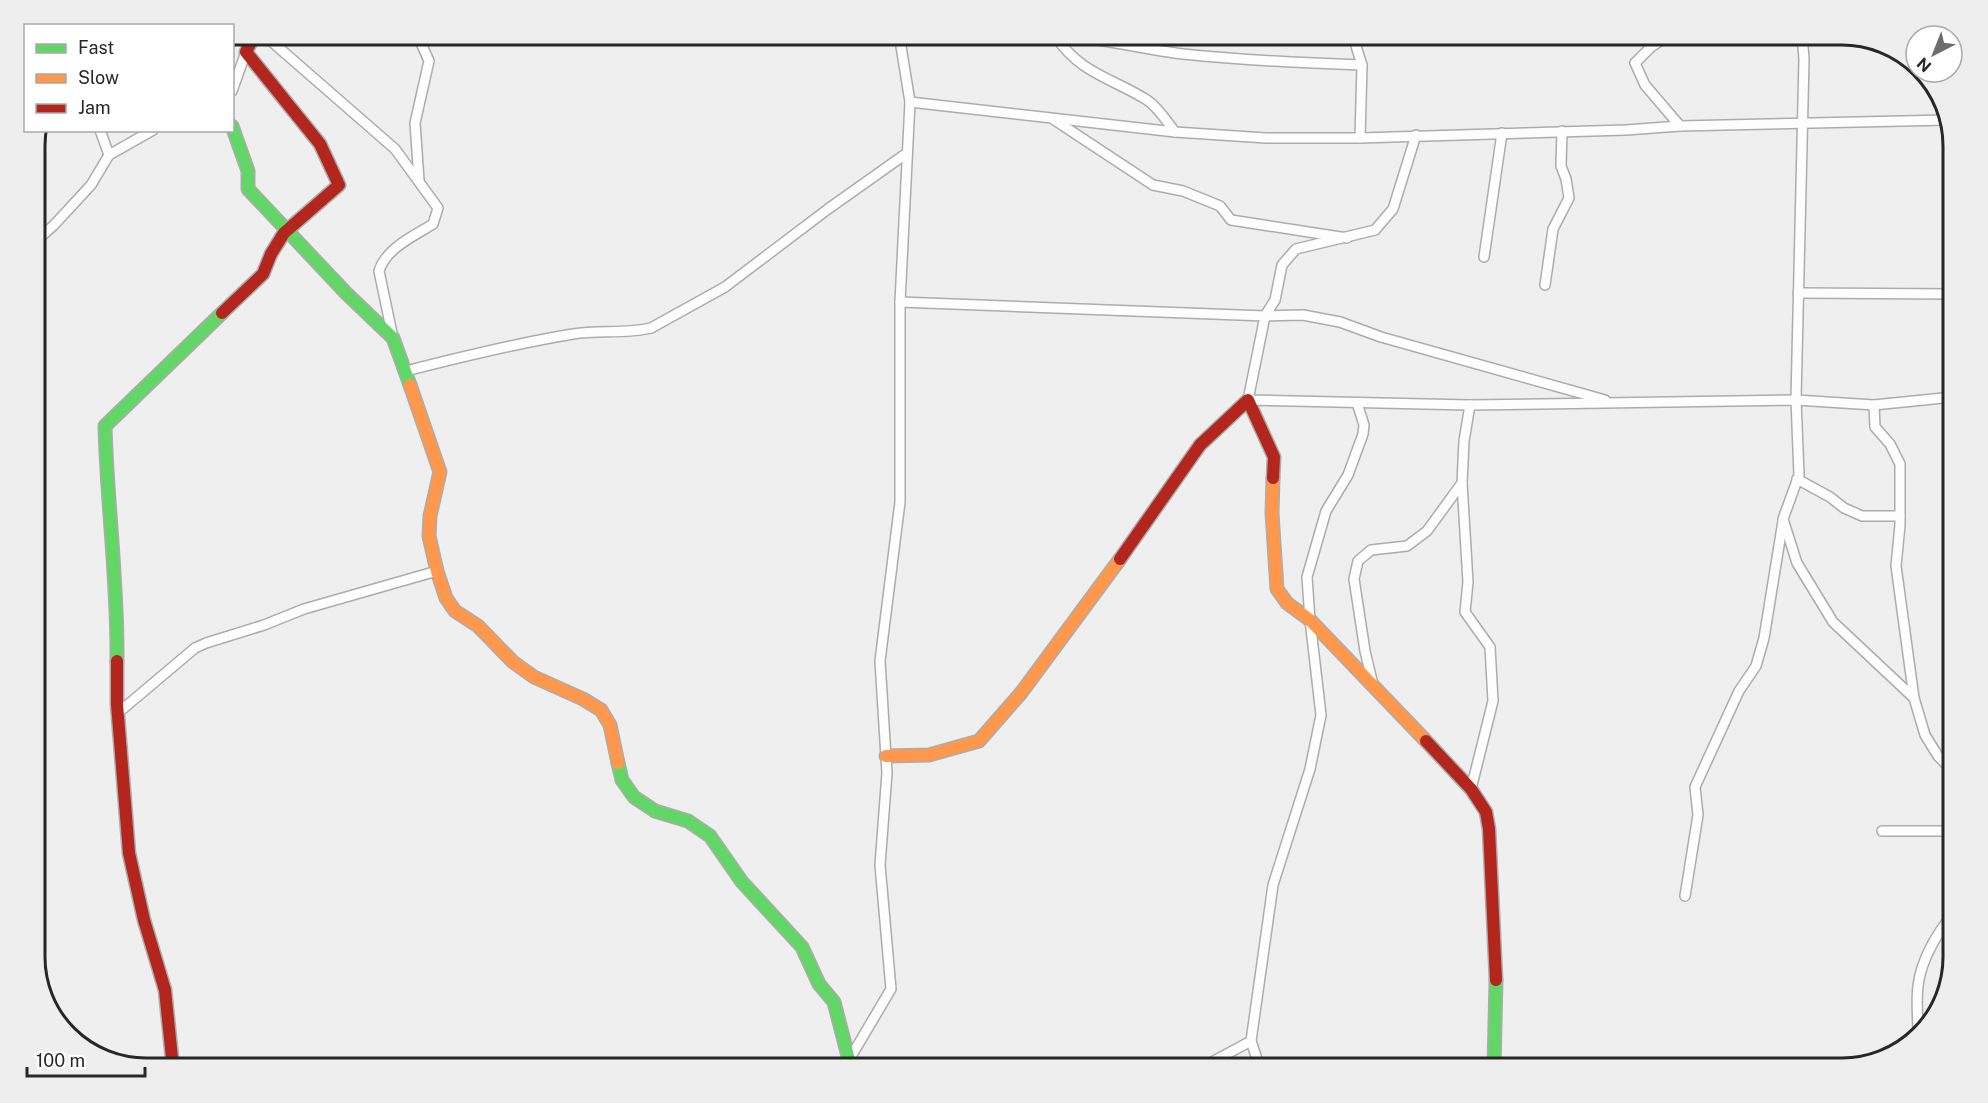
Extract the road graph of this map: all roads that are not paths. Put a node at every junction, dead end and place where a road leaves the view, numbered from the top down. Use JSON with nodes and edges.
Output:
{"nodes":[{"id":1,"x":250,"y":45,"type":"edge"},
{"id":2,"x":276,"y":45,"type":"edge"},
{"id":3,"x":422,"y":45,"type":"edge"},
{"id":4,"x":901,"y":45,"type":"edge"},
{"id":5,"x":1062,"y":45,"type":"edge"},
{"id":6,"x":1131,"y":45,"type":"edge"},
{"id":7,"x":1356,"y":45,"type":"edge"},
{"id":8,"x":1654,"y":45,"type":"edge"},
{"id":9,"x":1803,"y":45,"type":"edge"},
{"id":10,"x":246,"y":52,"type":"junction"},
{"id":11,"x":1362,"y":65,"type":"junction"},
{"id":12,"x":234,"y":85,"type":"edge"},
{"id":13,"x":910,"y":102,"type":"junction"},
{"id":14,"x":1051,"y":118,"type":"junction"},
{"id":15,"x":1940,"y":120,"type":"edge"},
{"id":16,"x":1801,"y":124,"type":"junction"},
{"id":17,"x":1680,"y":126,"type":"junction"},
{"id":18,"x":234,"y":128,"type":"edge"},
{"id":19,"x":1562,"y":131,"type":"junction"},
{"id":20,"x":101,"y":132,"type":"edge"},
{"id":21,"x":149,"y":132,"type":"edge"},
{"id":22,"x":1175,"y":132,"type":"junction"},
{"id":23,"x":1502,"y":133,"type":"junction"},
{"id":24,"x":1416,"y":135,"type":"junction"},
{"id":25,"x":1360,"y":138,"type":"junction"},
{"id":26,"x":907,"y":153,"type":"junction"},
{"id":27,"x":109,"y":155,"type":"junction"},
{"id":28,"x":419,"y":183,"type":"junction"},
{"id":29,"x":288,"y":231,"type":"junction"},
{"id":30,"x":45,"y":232,"type":"edge"},
{"id":31,"x":1347,"y":238,"type":"junction"},
{"id":32,"x":1484,"y":257,"type":"dead end"},
{"id":33,"x":1545,"y":285,"type":"dead end"},
{"id":34,"x":1798,"y":293,"type":"junction"},
{"id":35,"x":1943,"y":294,"type":"edge"},
{"id":36,"x":900,"y":302,"type":"junction"},
{"id":37,"x":1265,"y":316,"type":"junction"},
{"id":38,"x":393,"y":338,"type":"junction"},
{"id":39,"x":406,"y":371,"type":"junction"},
{"id":40,"x":1943,"y":398,"type":"edge"},
{"id":41,"x":1248,"y":400,"type":"junction"},
{"id":42,"x":1796,"y":400,"type":"junction"},
{"id":43,"x":1357,"y":403,"type":"junction"},
{"id":44,"x":1616,"y":403,"type":"junction"},
{"id":45,"x":1470,"y":405,"type":"junction"},
{"id":46,"x":1874,"y":405,"type":"junction"},
{"id":47,"x":1797,"y":479,"type":"junction"},
{"id":48,"x":1462,"y":483,"type":"junction"},
{"id":49,"x":1900,"y":516,"type":"junction"},
{"id":50,"x":1783,"y":519,"type":"junction"},
{"id":51,"x":437,"y":571,"type":"junction"},
{"id":52,"x":1310,"y":620,"type":"junction"},
{"id":53,"x":1373,"y":685,"type":"junction"},
{"id":54,"x":1914,"y":698,"type":"junction"},
{"id":55,"x":118,"y":713,"type":"junction"},
{"id":56,"x":886,"y":756,"type":"junction"},
{"id":57,"x":1943,"y":761,"type":"edge"},
{"id":58,"x":1471,"y":789,"type":"junction"},
{"id":59,"x":1882,"y":831,"type":"dead end"},
{"id":60,"x":1943,"y":831,"type":"edge"},
{"id":61,"x":1685,"y":896,"type":"dead end"},
{"id":62,"x":1943,"y":926,"type":"edge"},
{"id":63,"x":1918,"y":1022,"type":"edge"},
{"id":64,"x":1251,"y":1041,"type":"junction"},
{"id":65,"x":172,"y":1058,"type":"edge"},
{"id":66,"x":847,"y":1058,"type":"edge"},
{"id":67,"x":851,"y":1058,"type":"edge"},
{"id":68,"x":1220,"y":1058,"type":"edge"},
{"id":69,"x":1257,"y":1058,"type":"edge"},
{"id":70,"x":1494,"y":1058,"type":"edge"}],
"edges":[{"from":1,"to":10,"type":"street"},
{"from":2,"to":28,"type":"street"},
{"from":3,"to":28,"type":"street"},
{"from":4,"to":13,"type":"street"},
{"from":5,"to":22,"type":"street"},
{"from":6,"to":11,"type":"street"},
{"from":7,"to":11,"type":"street"},
{"from":8,"to":17,"type":"street"},
{"from":9,"to":16,"type":"street"},
{"from":10,"to":12,"type":"street"},
{"from":10,"to":29,"type":"street"},
{"from":11,"to":25,"type":"street"},
{"from":13,"to":14,"type":"street"},
{"from":13,"to":26,"type":"street"},
{"from":14,"to":22,"type":"street"},
{"from":14,"to":31,"type":"street"},
{"from":15,"to":16,"type":"street"},
{"from":16,"to":17,"type":"street"},
{"from":16,"to":34,"type":"street"},
{"from":17,"to":19,"type":"street"},
{"from":18,"to":29,"type":"street"},
{"from":19,"to":23,"type":"street"},
{"from":19,"to":33,"type":"street"},
{"from":20,"to":27,"type":"street"},
{"from":21,"to":27,"type":"street"},
{"from":22,"to":25,"type":"street"},
{"from":23,"to":24,"type":"street"},
{"from":23,"to":32,"type":"street"},
{"from":24,"to":25,"type":"street"},
{"from":24,"to":31,"type":"street"},
{"from":26,"to":36,"type":"street"},
{"from":26,"to":39,"type":"street"},
{"from":27,"to":30,"type":"street"},
{"from":28,"to":38,"type":"street"},
{"from":29,"to":38,"type":"street"},
{"from":29,"to":55,"type":"street"},
{"from":31,"to":37,"type":"street"},
{"from":34,"to":35,"type":"street"},
{"from":34,"to":42,"type":"street"},
{"from":36,"to":37,"type":"street"},
{"from":36,"to":56,"type":"street"},
{"from":37,"to":41,"type":"street"},
{"from":37,"to":44,"type":"street"},
{"from":38,"to":39,"type":"street"},
{"from":39,"to":51,"type":"street"},
{"from":40,"to":46,"type":"street"},
{"from":41,"to":43,"type":"street"},
{"from":41,"to":52,"type":"street"},
{"from":41,"to":56,"type":"street"},
{"from":42,"to":44,"type":"street"},
{"from":42,"to":46,"type":"street"},
{"from":42,"to":47,"type":"street"},
{"from":43,"to":45,"type":"street"},
{"from":43,"to":52,"type":"street"},
{"from":44,"to":45,"type":"street"},
{"from":45,"to":48,"type":"street"},
{"from":46,"to":49,"type":"street"},
{"from":47,"to":49,"type":"street"},
{"from":47,"to":50,"type":"street"},
{"from":48,"to":53,"type":"street"},
{"from":48,"to":58,"type":"street"},
{"from":49,"to":54,"type":"street"},
{"from":50,"to":54,"type":"street"},
{"from":50,"to":61,"type":"street"},
{"from":51,"to":55,"type":"street"},
{"from":51,"to":66,"type":"street"},
{"from":52,"to":53,"type":"street"},
{"from":52,"to":64,"type":"street"},
{"from":53,"to":58,"type":"street"},
{"from":54,"to":57,"type":"street"},
{"from":55,"to":65,"type":"street"},
{"from":56,"to":67,"type":"street"},
{"from":58,"to":70,"type":"street"},
{"from":59,"to":60,"type":"street"},
{"from":62,"to":63,"type":"street"},
{"from":64,"to":68,"type":"street"},
{"from":64,"to":69,"type":"street"}]}
